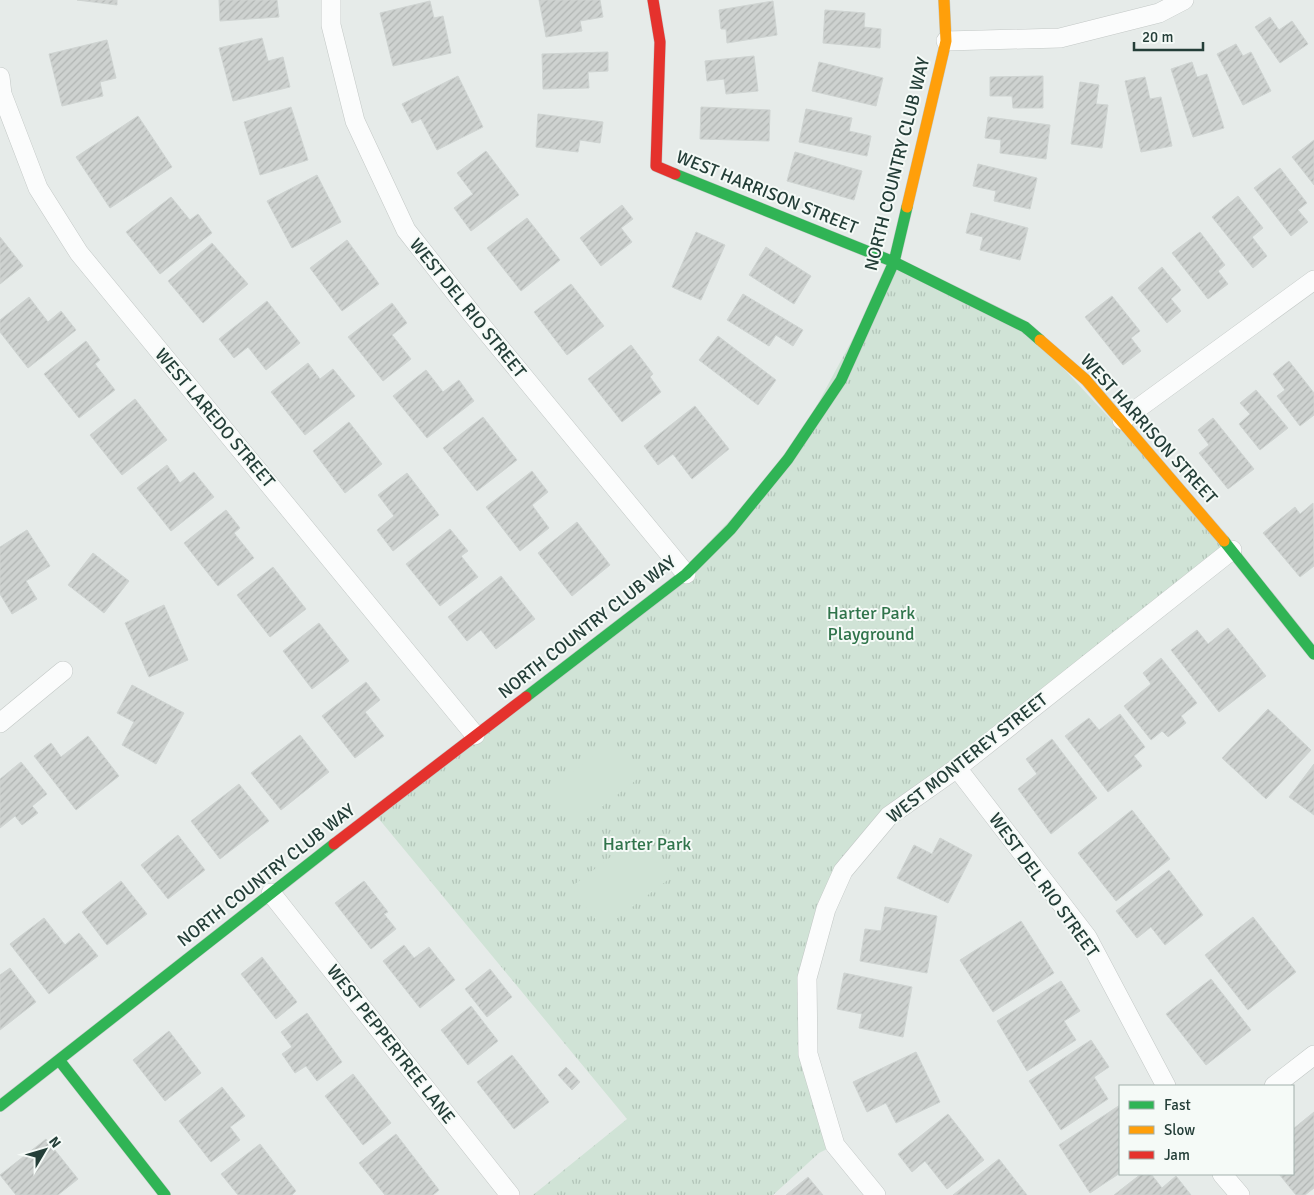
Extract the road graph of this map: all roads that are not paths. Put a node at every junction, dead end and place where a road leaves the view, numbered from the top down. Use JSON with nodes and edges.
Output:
{"nodes":[{"id":1,"x":331,"y":0,"type":"edge"},
{"id":2,"x":653,"y":0,"type":"edge"},
{"id":3,"x":944,"y":0,"type":"edge"},
{"id":4,"x":1184,"y":0,"type":"edge"},
{"id":5,"x":946,"y":41,"type":"junction"},
{"id":6,"x":0,"y":76,"type":"edge"},
{"id":7,"x":894,"y":262,"type":"junction"},
{"id":8,"x":1314,"y":280,"type":"edge"},
{"id":9,"x":1122,"y":420,"type":"junction"},
{"id":10,"x":1232,"y":550,"type":"junction"},
{"id":11,"x":686,"y":574,"type":"junction"},
{"id":12,"x":1312,"y":650,"type":"edge"},
{"id":13,"x":63,"y":671,"type":"dead end"},
{"id":14,"x":0,"y":723,"type":"edge"},
{"id":15,"x":475,"y":735,"type":"junction"},
{"id":16,"x":958,"y":768,"type":"junction"},
{"id":17,"x":271,"y":893,"type":"junction"},
{"id":18,"x":1314,"y":1055,"type":"edge"},
{"id":19,"x":59,"y":1060,"type":"junction"},
{"id":20,"x":1165,"y":1085,"type":"edge"},
{"id":21,"x":1275,"y":1085,"type":"edge"},
{"id":22,"x":0,"y":1106,"type":"edge"},
{"id":23,"x":1223,"y":1175,"type":"edge"},
{"id":24,"x":165,"y":1195,"type":"edge"},
{"id":25,"x":510,"y":1195,"type":"edge"},
{"id":26,"x":876,"y":1195,"type":"edge"},
{"id":27,"x":1240,"y":1195,"type":"edge"}],
"edges":[{"from":1,"to":11,"type":"street","name":"WEST DEL RIO STREET"},
{"from":2,"to":7,"type":"street","name":"WEST HARRISON STREET"},
{"from":3,"to":5,"type":"street","name":"NORTH COUNTRY CLUB WAY"},
{"from":4,"to":5,"type":"street"},
{"from":5,"to":7,"type":"street","name":"NORTH COUNTRY CLUB WAY"},
{"from":6,"to":15,"type":"street","name":"WEST LAREDO STREET"},
{"from":7,"to":9,"type":"street","name":"WEST HARRISON STREET"},
{"from":7,"to":11,"type":"street","name":"NORTH COUNTRY CLUB WAY"},
{"from":8,"to":9,"type":"street"},
{"from":9,"to":10,"type":"street","name":"WEST HARRISON STREET"},
{"from":10,"to":12,"type":"street","name":"WEST HARRISON STREET"},
{"from":10,"to":16,"type":"street","name":"WEST MONTEREY STREET"},
{"from":11,"to":15,"type":"street","name":"NORTH COUNTRY CLUB WAY"},
{"from":13,"to":14,"type":"street"},
{"from":15,"to":17,"type":"street","name":"NORTH COUNTRY CLUB WAY"},
{"from":16,"to":20,"type":"street","name":"WEST DEL RIO STREET"},
{"from":16,"to":26,"type":"street","name":"WEST MONTEREY STREET"},
{"from":17,"to":19,"type":"street","name":"NORTH COUNTRY CLUB WAY"},
{"from":17,"to":25,"type":"street","name":"WEST PEPPERTREE LANE"},
{"from":18,"to":21,"type":"street"},
{"from":19,"to":22,"type":"street","name":"NORTH COUNTRY CLUB WAY"},
{"from":19,"to":24,"type":"street"},
{"from":23,"to":27,"type":"street"}]}
